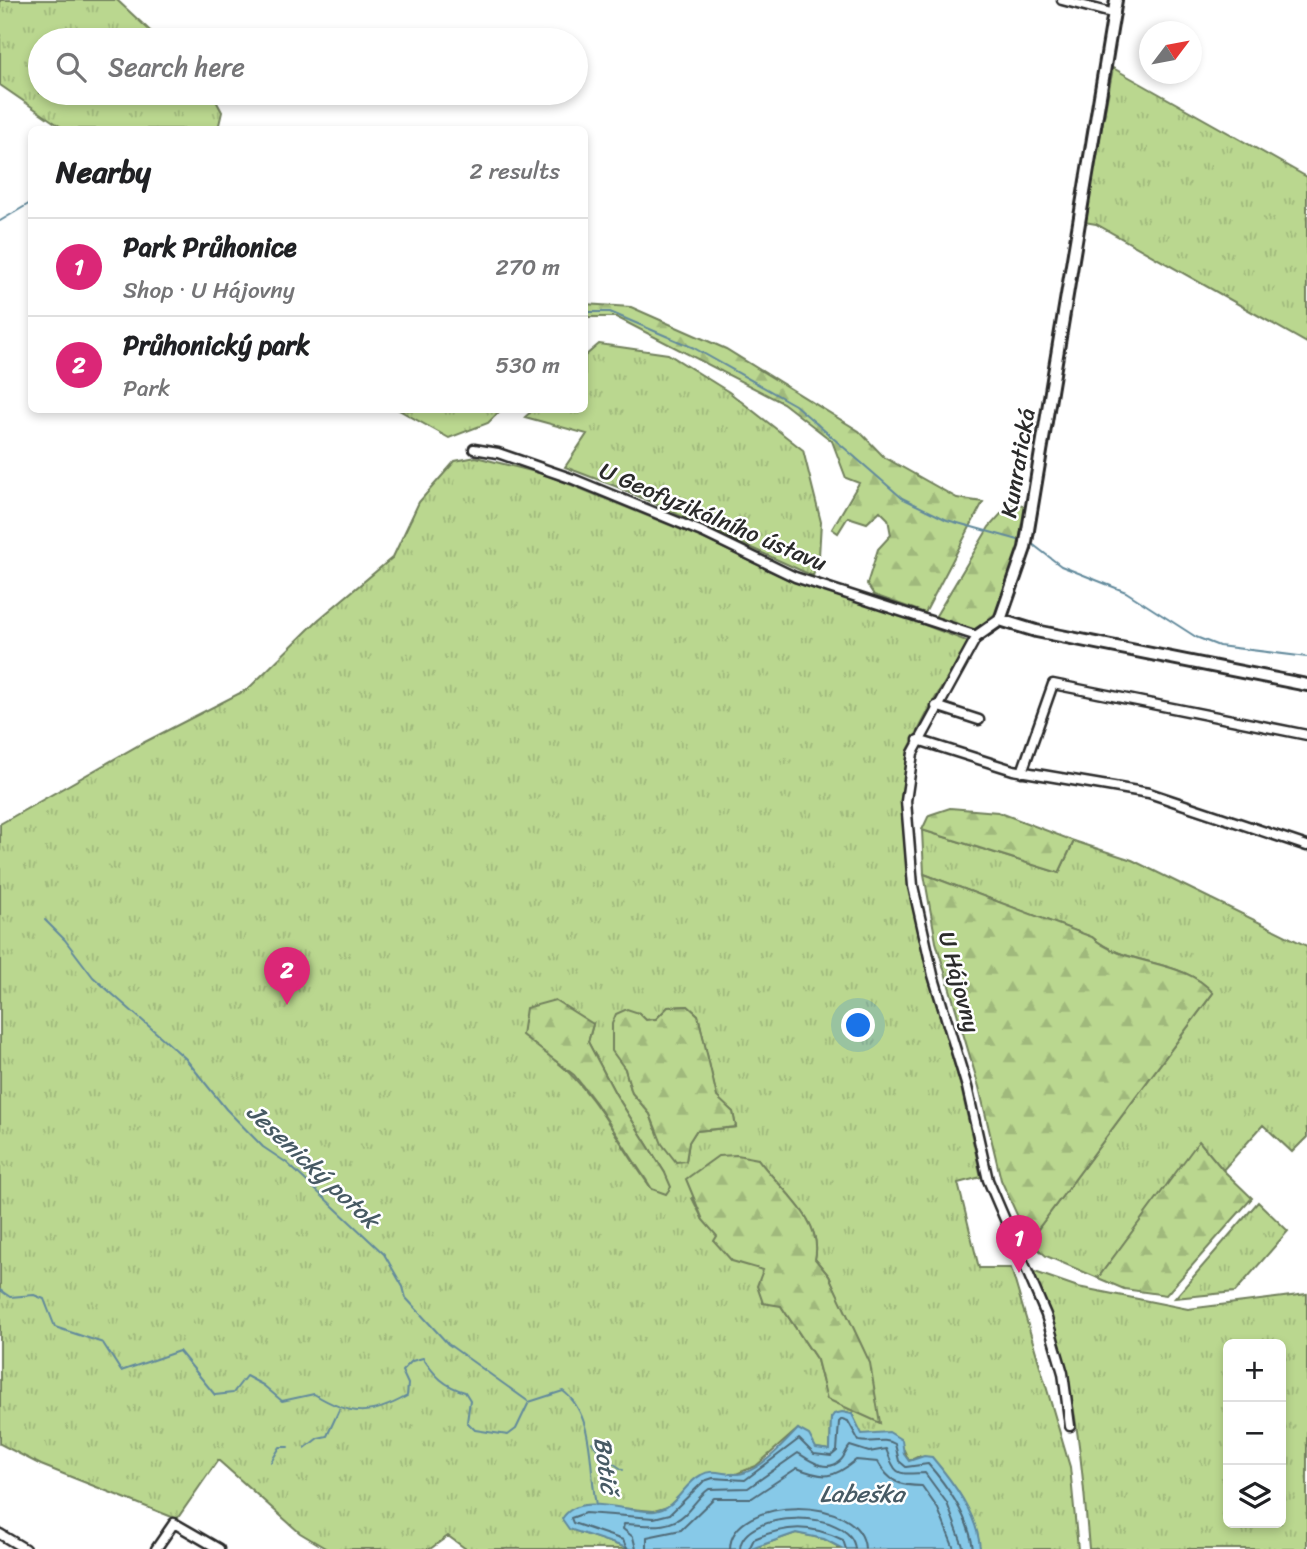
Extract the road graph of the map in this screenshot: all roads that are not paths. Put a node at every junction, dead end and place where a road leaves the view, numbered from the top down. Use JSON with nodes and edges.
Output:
{"nodes":[{"id":1,"x":1062,"y":0,"type":"edge"},
{"id":2,"x":1116,"y":0,"type":"edge"},
{"id":3,"x":1115,"y":14,"type":"junction"},
{"id":4,"x":474,"y":449,"type":"dead end"},
{"id":5,"x":1000,"y":620,"type":"junction"},
{"id":6,"x":976,"y":636,"type":"junction"},
{"id":7,"x":1307,"y":685,"type":"edge"},
{"id":8,"x":936,"y":706,"type":"junction"},
{"id":9,"x":979,"y":720,"type":"dead end"},
{"id":10,"x":1307,"y":736,"type":"edge"},
{"id":11,"x":918,"y":740,"type":"junction"},
{"id":12,"x":1022,"y":772,"type":"junction"},
{"id":13,"x":1307,"y":846,"type":"edge"},
{"id":14,"x":1070,"y":1426,"type":"dead end"},
{"id":15,"x":0,"y":1534,"type":"edge"},
{"id":16,"x":25,"y":1549,"type":"edge"},
{"id":17,"x":156,"y":1549,"type":"edge"},
{"id":18,"x":219,"y":1549,"type":"edge"}],
"edges":[{"from":1,"to":3,"type":"street"},
{"from":2,"to":3,"type":"street","name":"Kunratická"},
{"from":3,"to":5,"type":"street","name":"Kunratická"},
{"from":4,"to":6,"type":"street","name":"U Geofyzikálního ústavu"},
{"from":5,"to":6,"type":"street","name":"U Hájovny"},
{"from":5,"to":7,"type":"street"},
{"from":6,"to":8,"type":"street","name":"U Hájovny"},
{"from":8,"to":9,"type":"street"},
{"from":8,"to":11,"type":"street","name":"U Hájovny"},
{"from":10,"to":12,"type":"street"},
{"from":11,"to":12,"type":"street"},
{"from":11,"to":14,"type":"street","name":"U Hájovny"},
{"from":12,"to":13,"type":"street"},
{"from":15,"to":16,"type":"street"},
{"from":17,"to":18,"type":"street"}]}
